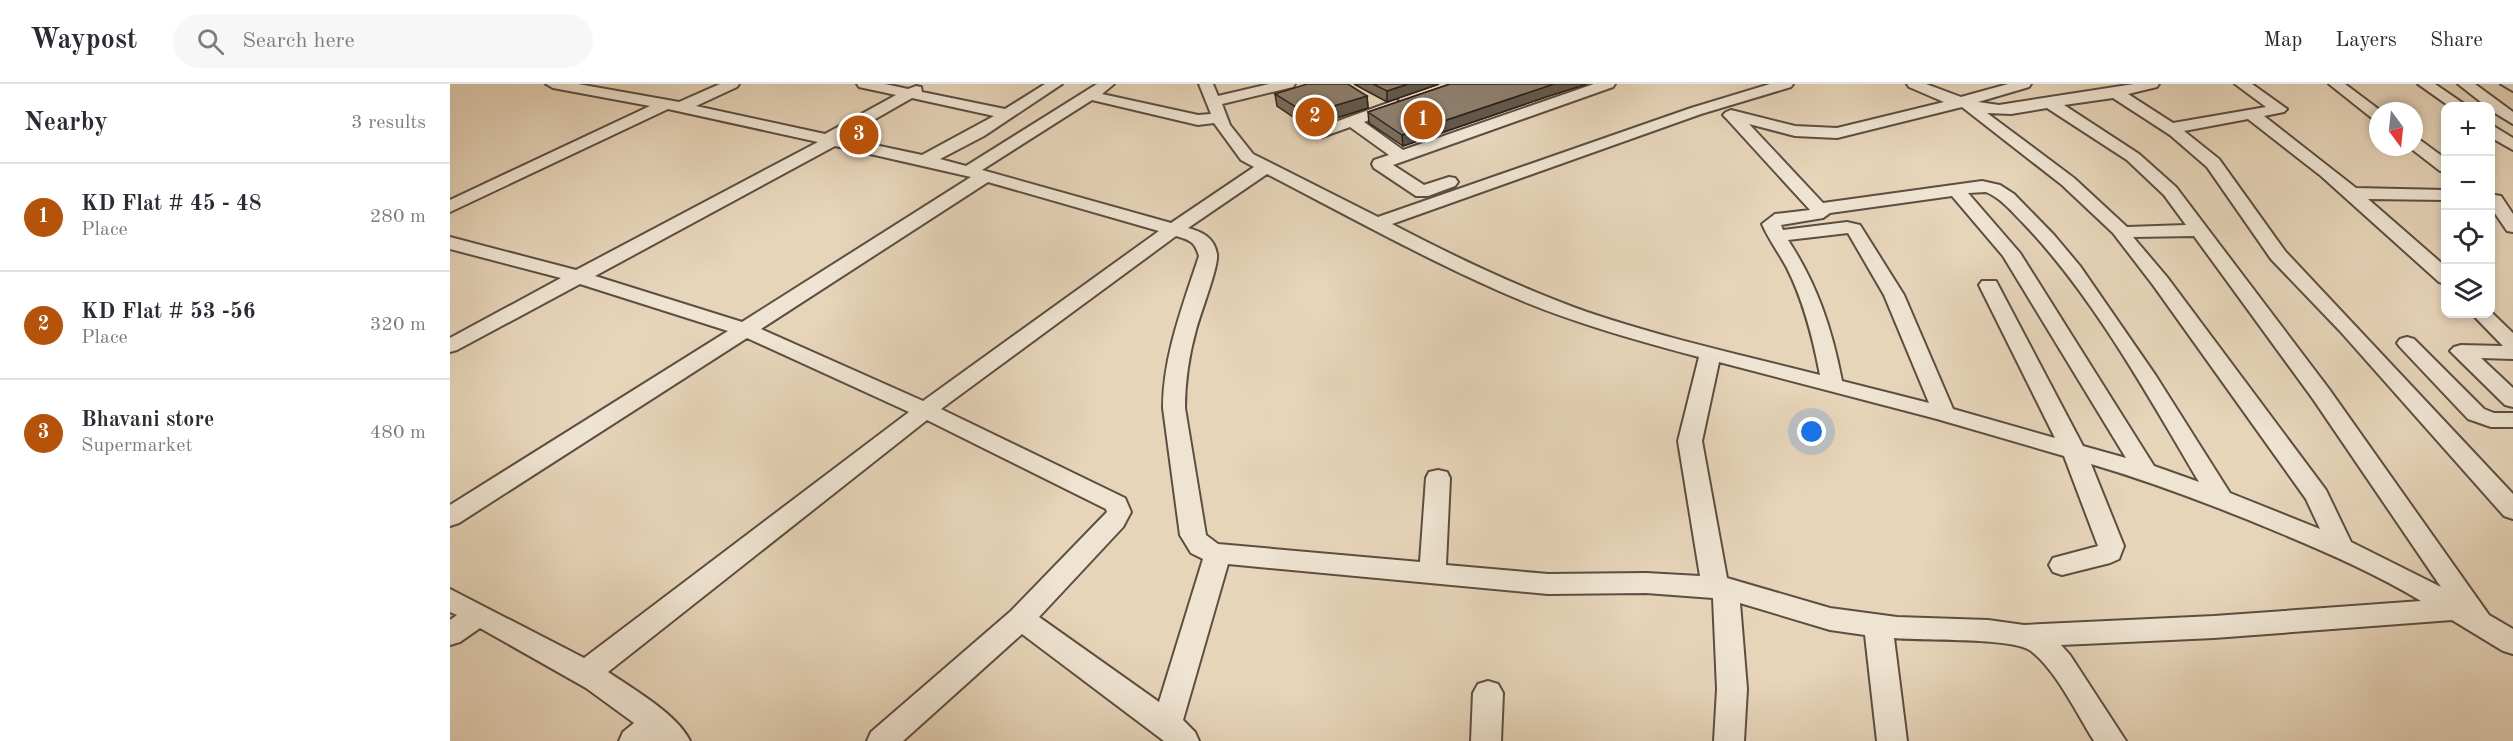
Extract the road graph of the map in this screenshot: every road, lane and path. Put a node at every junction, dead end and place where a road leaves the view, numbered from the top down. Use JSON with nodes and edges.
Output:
{"nodes":[{"id":1,"x":553,"y":84,"type":"edge"},
{"id":2,"x":732,"y":84,"type":"edge"},
{"id":3,"x":864,"y":84,"type":"edge"},
{"id":4,"x":928,"y":84,"type":"edge"},
{"id":5,"x":1055,"y":84,"type":"edge"},
{"id":6,"x":1107,"y":84,"type":"edge"},
{"id":7,"x":1206,"y":84,"type":"edge"},
{"id":8,"x":1288,"y":84,"type":"edge"},
{"id":9,"x":1608,"y":84,"type":"edge"},
{"id":10,"x":1743,"y":84,"type":"edge"},
{"id":11,"x":1786,"y":84,"type":"edge"},
{"id":12,"x":1914,"y":84,"type":"edge"},
{"id":13,"x":2024,"y":84,"type":"edge"},
{"id":14,"x":2152,"y":84,"type":"edge"},
{"id":15,"x":2242,"y":84,"type":"edge"},
{"id":16,"x":2261,"y":84,"type":"edge"},
{"id":17,"x":2336,"y":84,"type":"edge"},
{"id":18,"x":2425,"y":84,"type":"edge"},
{"id":19,"x":2465,"y":84,"type":"edge"},
{"id":20,"x":2508,"y":84,"type":"edge"},
{"id":21,"x":2513,"y":87,"type":"edge"},
{"id":22,"x":910,"y":93,"type":"junction"},
{"id":23,"x":2116,"y":93,"type":"junction"},
{"id":24,"x":1089,"y":95,"type":"junction"},
{"id":25,"x":1367,"y":99,"type":"edge"},
{"id":26,"x":1405,"y":102,"type":"edge"},
{"id":27,"x":1962,"y":102,"type":"junction"},
{"id":28,"x":2453,"y":102,"type":"edge"},
{"id":29,"x":2050,"y":103,"type":"junction"},
{"id":30,"x":674,"y":106,"type":"junction"},
{"id":31,"x":1703,"y":108,"type":"junction"},
{"id":32,"x":1384,"y":109,"type":"junction"},
{"id":33,"x":2369,"y":109,"type":"edge"},
{"id":34,"x":1216,"y":110,"type":"junction"},
{"id":35,"x":1008,"y":114,"type":"junction"},
{"id":36,"x":2251,"y":114,"type":"junction"},
{"id":37,"x":1734,"y":116,"type":"junction"},
{"id":38,"x":2513,"y":119,"type":"edge"},
{"id":39,"x":1351,"y":120,"type":"junction"},
{"id":40,"x":1322,"y":132,"type":"dead end"},
{"id":41,"x":2176,"y":132,"type":"junction"},
{"id":42,"x":2495,"y":132,"type":"edge"},
{"id":43,"x":830,"y":139,"type":"junction"},
{"id":44,"x":2513,"y":145,"type":"edge"},
{"id":45,"x":2423,"y":150,"type":"edge"},
{"id":46,"x":1400,"y":156,"type":"junction"},
{"id":47,"x":925,"y":160,"type":"junction"},
{"id":48,"x":2441,"y":164,"type":"edge"},
{"id":49,"x":1266,"y":167,"type":"junction"},
{"id":50,"x":978,"y":173,"type":"junction"},
{"id":51,"x":1956,"y":190,"type":"junction"},
{"id":52,"x":2352,"y":193,"type":"junction"},
{"id":53,"x":2441,"y":195,"type":"edge"},
{"id":54,"x":2500,"y":200,"type":"edge"},
{"id":55,"x":450,"y":207,"type":"edge"},
{"id":56,"x":1821,"y":209,"type":"junction"},
{"id":57,"x":1376,"y":224,"type":"junction"},
{"id":58,"x":2513,"y":227,"type":"edge"},
{"id":59,"x":1174,"y":228,"type":"junction"},
{"id":60,"x":2201,"y":231,"type":"junction"},
{"id":61,"x":2123,"y":233,"type":"junction"},
{"id":62,"x":1777,"y":236,"type":"junction"},
{"id":63,"x":450,"y":243,"type":"edge"},
{"id":64,"x":2441,"y":274,"type":"edge"},
{"id":65,"x":579,"y":277,"type":"junction"},
{"id":66,"x":1989,"y":285,"type":"dead end"},
{"id":67,"x":2486,"y":318,"type":"edge"},
{"id":68,"x":747,"y":330,"type":"junction"},
{"id":69,"x":2407,"y":343,"type":"dead end"},
{"id":70,"x":2513,"y":344,"type":"edge"},
{"id":71,"x":450,"y":346,"type":"edge"},
{"id":72,"x":2513,"y":352,"type":"edge"},
{"id":73,"x":1710,"y":354,"type":"junction"},
{"id":74,"x":1832,"y":384,"type":"junction"},
{"id":75,"x":2513,"y":400,"type":"edge"},
{"id":76,"x":926,"y":411,"type":"junction"},
{"id":77,"x":1944,"y":414,"type":"junction"},
{"id":78,"x":2513,"y":420,"type":"edge"},
{"id":79,"x":2074,"y":452,"type":"junction"},
{"id":80,"x":2146,"y":472,"type":"junction"},
{"id":81,"x":1438,"y":478,"type":"dead end"},
{"id":82,"x":2221,"y":499,"type":"junction"},
{"id":83,"x":2510,"y":504,"type":"edge"},
{"id":84,"x":450,"y":517,"type":"edge"},
{"id":85,"x":2341,"y":549,"type":"junction"},
{"id":86,"x":1218,"y":554,"type":"junction"},
{"id":87,"x":2062,"y":566,"type":"dead end"},
{"id":88,"x":1432,"y":573,"type":"junction"},
{"id":89,"x":1720,"y":588,"type":"junction"},
{"id":90,"x":450,"y":599,"type":"edge"},
{"id":91,"x":2456,"y":609,"type":"junction"},
{"id":92,"x":479,"y":615,"type":"junction"},
{"id":93,"x":1021,"y":620,"type":"junction"},
{"id":94,"x":2481,"y":624,"type":"junction"},
{"id":95,"x":1878,"y":625,"type":"junction"},
{"id":96,"x":450,"y":634,"type":"edge"},
{"id":97,"x":2024,"y":636,"type":"junction"},
{"id":98,"x":2513,"y":643,"type":"edge"},
{"id":99,"x":587,"y":672,"type":"junction"},
{"id":100,"x":1488,"y":693,"type":"dead end"},
{"id":101,"x":666,"y":732,"type":"edge"},
{"id":102,"x":1175,"y":732,"type":"edge"},
{"id":103,"x":634,"y":741,"type":"edge"},
{"id":104,"x":882,"y":741,"type":"edge"},
{"id":105,"x":1486,"y":741,"type":"edge"},
{"id":106,"x":1729,"y":741,"type":"edge"},
{"id":107,"x":1892,"y":741,"type":"edge"},
{"id":108,"x":2111,"y":741,"type":"edge"}],
"edges":[{"from":1,"to":30,"type":"street"},
{"from":2,"to":30,"type":"street"},
{"from":3,"to":22,"type":"street"},
{"from":4,"to":22,"type":"street"},
{"from":5,"to":35,"type":"street"},
{"from":6,"to":24,"type":"street"},
{"from":7,"to":34,"type":"street"},
{"from":8,"to":34,"type":"street"},
{"from":9,"to":46,"type":"street"},
{"from":10,"to":46,"type":"street"},
{"from":11,"to":31,"type":"street"},
{"from":12,"to":27,"type":"street"},
{"from":13,"to":27,"type":"street"},
{"from":14,"to":23,"type":"street"},
{"from":15,"to":16,"type":"street"},
{"from":15,"to":36,"type":"street"},
{"from":17,"to":33,"type":"street"},
{"from":18,"to":28,"type":"street"},
{"from":19,"to":38,"type":"street"},
{"from":20,"to":21,"type":"street"},
{"from":22,"to":35,"type":"street"},
{"from":22,"to":43,"type":"street"},
{"from":23,"to":29,"type":"street"},
{"from":23,"to":41,"type":"street"},
{"from":24,"to":34,"type":"street"},
{"from":24,"to":50,"type":"street"},
{"from":25,"to":32,"type":"street"},
{"from":26,"to":32,"type":"street"},
{"from":27,"to":29,"type":"street"},
{"from":27,"to":37,"type":"street"},
{"from":27,"to":61,"type":"street"},
{"from":29,"to":60,"type":"street"},
{"from":30,"to":43,"type":"street"},
{"from":30,"to":55,"type":"street"},
{"from":31,"to":37,"type":"street"},
{"from":31,"to":57,"type":"street"},
{"from":32,"to":39,"type":"street"},
{"from":34,"to":49,"type":"street"},
{"from":35,"to":47,"type":"street"},
{"from":36,"to":41,"type":"street"},
{"from":36,"to":52,"type":"street"},
{"from":37,"to":56,"type":"street"},
{"from":39,"to":40,"type":"street"},
{"from":39,"to":46,"type":"street"},
{"from":41,"to":83,"type":"street"},
{"from":42,"to":44,"type":"street"},
{"from":43,"to":47,"type":"street"},
{"from":43,"to":65,"type":"street"},
{"from":45,"to":48,"type":"street"},
{"from":47,"to":50,"type":"street"},
{"from":49,"to":57,"type":"street"},
{"from":49,"to":59,"type":"street"},
{"from":50,"to":59,"type":"street"},
{"from":50,"to":68,"type":"street"},
{"from":51,"to":56,"type":"street"},
{"from":51,"to":80,"type":"street"},
{"from":51,"to":82,"type":"street"},
{"from":52,"to":53,"type":"street"},
{"from":52,"to":64,"type":"street"},
{"from":54,"to":58,"type":"street"},
{"from":56,"to":62,"type":"street"},
{"from":57,"to":73,"type":"street"},
{"from":59,"to":76,"type":"street"},
{"from":59,"to":86,"type":"street"},
{"from":60,"to":61,"type":"street"},
{"from":60,"to":94,"type":"street"},
{"from":61,"to":85,"type":"street"},
{"from":62,"to":74,"type":"street"},
{"from":62,"to":77,"type":"street"},
{"from":63,"to":65,"type":"street"},
{"from":65,"to":68,"type":"street"},
{"from":65,"to":71,"type":"street"},
{"from":66,"to":79,"type":"street"},
{"from":67,"to":70,"type":"street"},
{"from":68,"to":76,"type":"street"},
{"from":68,"to":84,"type":"street"},
{"from":69,"to":78,"type":"street"},
{"from":72,"to":75,"type":"street"},
{"from":73,"to":74,"type":"street"},
{"from":73,"to":89,"type":"street"},
{"from":74,"to":77,"type":"street"},
{"from":76,"to":93,"type":"street"},
{"from":76,"to":99,"type":"street"},
{"from":77,"to":79,"type":"street"},
{"from":79,"to":80,"type":"street"},
{"from":79,"to":87,"type":"street"},
{"from":80,"to":82,"type":"street"},
{"from":81,"to":88,"type":"street"},
{"from":82,"to":85,"type":"street"},
{"from":85,"to":91,"type":"street"},
{"from":86,"to":88,"type":"street"},
{"from":86,"to":102,"type":"street"},
{"from":88,"to":89,"type":"street"},
{"from":89,"to":95,"type":"street"},
{"from":89,"to":106,"type":"street"},
{"from":90,"to":92,"type":"street"},
{"from":91,"to":94,"type":"street"},
{"from":91,"to":97,"type":"street"},
{"from":92,"to":96,"type":"street"},
{"from":92,"to":99,"type":"street"},
{"from":93,"to":102,"type":"street"},
{"from":93,"to":104,"type":"street"},
{"from":94,"to":98,"type":"street"},
{"from":95,"to":97,"type":"street"},
{"from":95,"to":107,"type":"street"},
{"from":97,"to":108,"type":"street"},
{"from":99,"to":101,"type":"street"},
{"from":100,"to":105,"type":"street"},
{"from":101,"to":103,"type":"street"}]}
